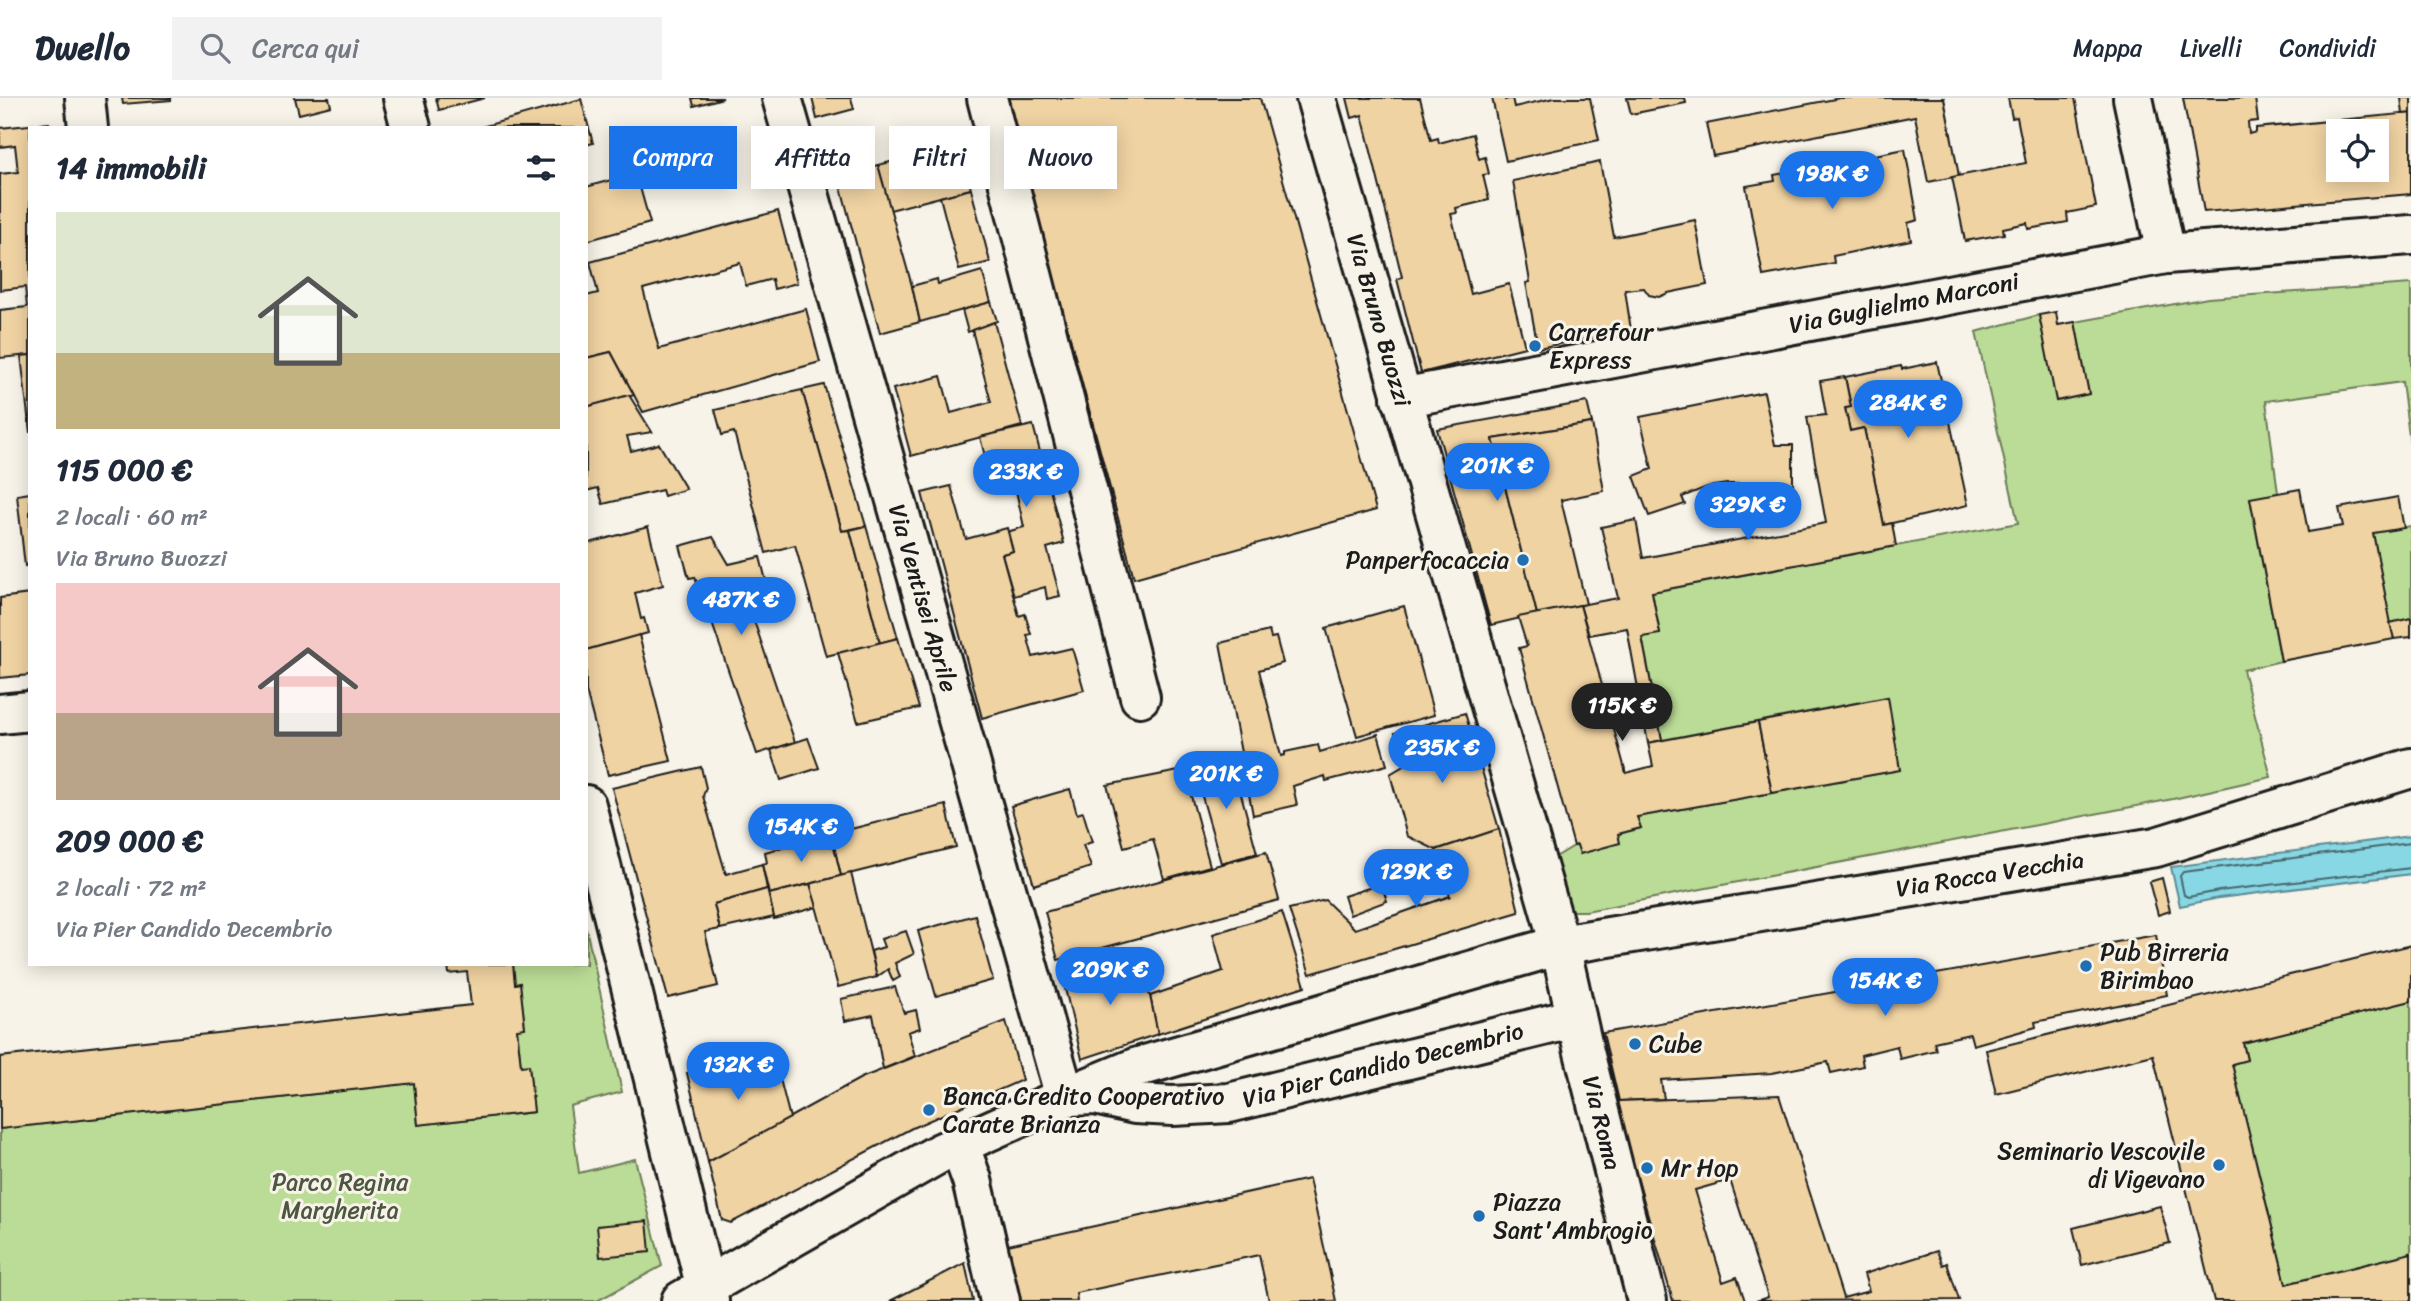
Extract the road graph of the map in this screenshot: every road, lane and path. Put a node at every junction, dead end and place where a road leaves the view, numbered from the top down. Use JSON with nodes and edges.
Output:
{"nodes":[{"id":1,"x":85,"y":98,"type":"edge"},
{"id":2,"x":403,"y":98,"type":"edge"},
{"id":3,"x":782,"y":98,"type":"edge"},
{"id":4,"x":987,"y":98,"type":"edge"},
{"id":5,"x":1316,"y":98,"type":"edge"},
{"id":6,"x":2133,"y":98,"type":"edge"},
{"id":7,"x":89,"y":126,"type":"edge"},
{"id":8,"x":410,"y":126,"type":"edge"},
{"id":9,"x":2411,"y":235,"type":"edge"},
{"id":10,"x":2166,"y":254,"type":"junction"},
{"id":11,"x":1401,"y":398,"type":"junction"},
{"id":12,"x":1140,"y":697,"type":"dead end"},
{"id":13,"x":28,"y":711,"type":"edge"},
{"id":14,"x":0,"y":714,"type":"edge"},
{"id":15,"x":2411,"y":768,"type":"edge"},
{"id":16,"x":588,"y":814,"type":"edge"},
{"id":17,"x":1560,"y":945,"type":"junction"},
{"id":18,"x":1576,"y":1018,"type":"junction"},
{"id":19,"x":1135,"y":1086,"type":"junction"},
{"id":20,"x":1065,"y":1097,"type":"junction"},
{"id":21,"x":958,"y":1144,"type":"junction"},
{"id":22,"x":698,"y":1296,"type":"edge"},
{"id":23,"x":1000,"y":1301,"type":"edge"},
{"id":24,"x":1647,"y":1301,"type":"edge"}],
"edges":[{"from":1,"to":7,"type":"street"},
{"from":2,"to":8,"type":"street"},
{"from":3,"to":20,"type":"street","name":"Via Ventisei Aprile"},
{"from":4,"to":12,"type":"street"},
{"from":5,"to":11,"type":"street","name":"Via Bruno Buozzi"},
{"from":6,"to":10,"type":"street"},
{"from":9,"to":10,"type":"street","name":"Via Guglielmo Marconi"},
{"from":10,"to":11,"type":"street","name":"Via Guglielmo Marconi"},
{"from":11,"to":17,"type":"street","name":"Via Bruno Buozzi"},
{"from":13,"to":14,"type":"street"},
{"from":15,"to":17,"type":"street","name":"Via Rocca Vecchia"},
{"from":16,"to":22,"type":"street"},
{"from":17,"to":18,"type":"street","name":"Via Roma"},
{"from":17,"to":19,"type":"street","name":"Via Pier Candido Decembrio"},
{"from":18,"to":19,"type":"street","name":"Via Pier Candido Decembrio"},
{"from":18,"to":24,"type":"street","name":"Via Roma"},
{"from":19,"to":20,"type":"street","name":"Via Pier Candido Decembrio"},
{"from":20,"to":21,"type":"street","name":"Via Pier Candido Decembrio"},
{"from":21,"to":22,"type":"street","name":"Via Pier Candido Decembrio"},
{"from":21,"to":23,"type":"street"}]}
